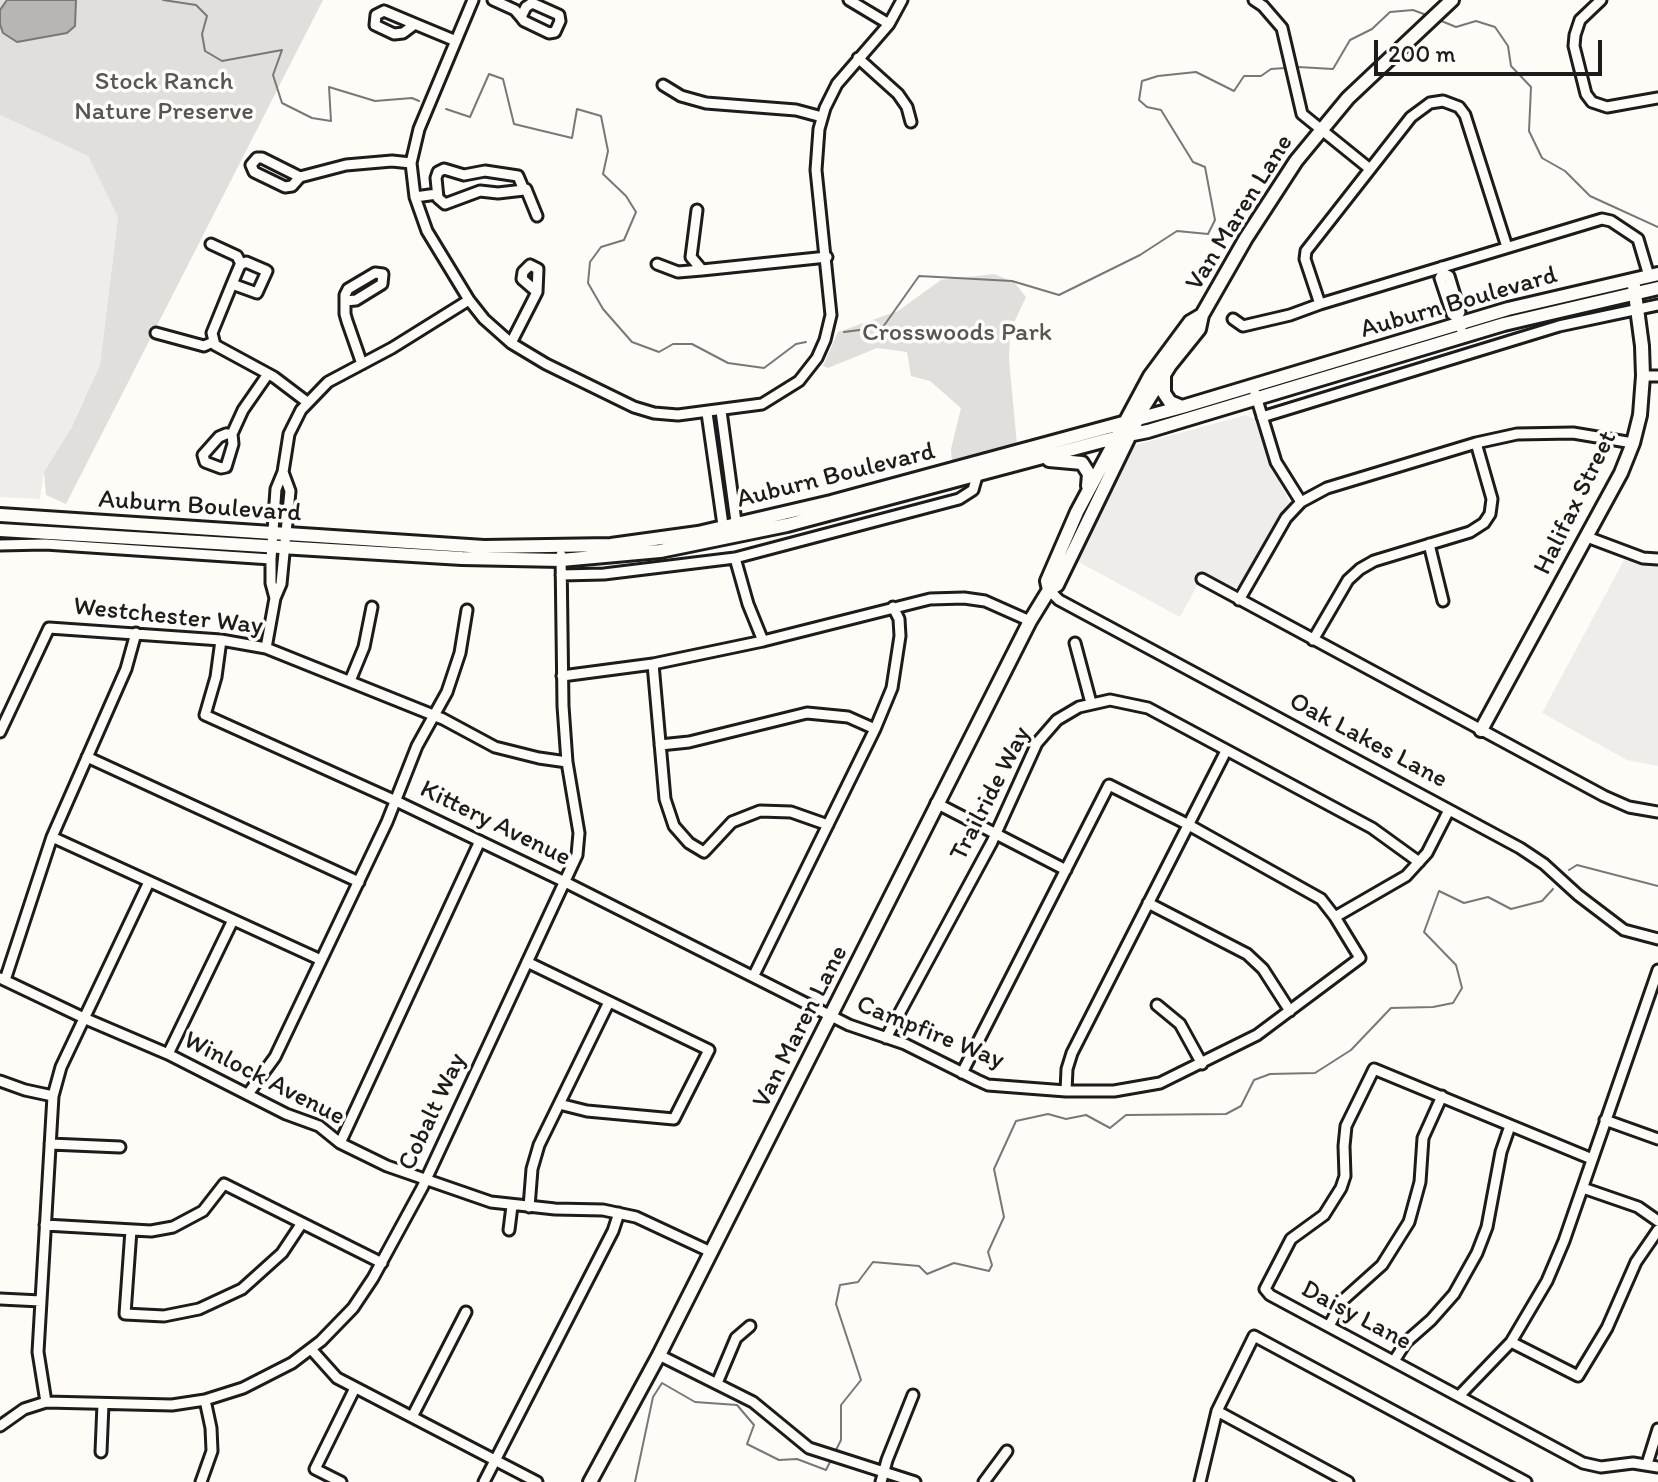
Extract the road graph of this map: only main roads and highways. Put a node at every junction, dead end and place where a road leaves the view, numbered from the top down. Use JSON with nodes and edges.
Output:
{"nodes":[{"id":1,"x":1452,"y":0,"type":"edge"},
{"id":2,"x":1653,"y":275,"type":"edge"},
{"id":3,"x":1634,"y":285,"type":"junction"},
{"id":4,"x":1658,"y":288,"type":"edge"},
{"id":5,"x":1202,"y":315,"type":"junction"},
{"id":6,"x":1460,"y":326,"type":"junction"},
{"id":7,"x":1164,"y":375,"type":"junction"},
{"id":8,"x":1182,"y":407,"type":"junction"},
{"id":9,"x":1132,"y":420,"type":"junction"},
{"id":10,"x":1124,"y":436,"type":"junction"},
{"id":11,"x":1038,"y":460,"type":"junction"},
{"id":12,"x":1086,"y":493,"type":"junction"},
{"id":13,"x":1077,"y":512,"type":"junction"},
{"id":14,"x":0,"y":515,"type":"edge"},
{"id":15,"x":0,"y":530,"type":"edge"},
{"id":16,"x":730,"y":532,"type":"junction"},
{"id":17,"x":277,"y":544,"type":"junction"},
{"id":18,"x":1074,"y":549,"type":"junction"},
{"id":19,"x":1049,"y":590,"type":"junction"},
{"id":20,"x":1481,"y":730,"type":"road end"},
{"id":21,"x":590,"y":1482,"type":"edge"}],
"edges":[{"from":1,"to":5,"type":"main road","name":"Van Maren Lane"},
{"from":2,"to":3,"type":"main road","name":"Auburn Boulevard"},
{"from":3,"to":4,"type":"main road","name":"Auburn Boulevard"},
{"from":3,"to":6,"type":"main road","name":"Auburn Boulevard"},
{"from":3,"to":20,"type":"main road","name":"Halifax Street"},
{"from":5,"to":7,"type":"main road","name":"Van Maren Lane"},
{"from":5,"to":9,"type":"main road","name":"Van Maren Lane"},
{"from":6,"to":8,"type":"main road","name":"Auburn Boulevard"},
{"from":6,"to":10,"type":"main road","name":"Auburn Boulevard"},
{"from":7,"to":8,"type":"main road"},
{"from":7,"to":9,"type":"main road","name":"Van Maren Lane"},
{"from":8,"to":9,"type":"main road","name":"Auburn Boulevard"},
{"from":9,"to":10,"type":"main road","name":"Van Maren Lane"},
{"from":9,"to":16,"type":"main road","name":"Auburn Boulevard"},
{"from":10,"to":11,"type":"main road","name":"Auburn Boulevard"},
{"from":10,"to":12,"type":"main road","name":"Van Maren Lane"},
{"from":10,"to":18,"type":"main road","name":"Van Maren Lane"},
{"from":11,"to":12,"type":"main road"},
{"from":11,"to":16,"type":"main road","name":"Auburn Boulevard"},
{"from":12,"to":13,"type":"main road","name":"Van Maren Lane"},
{"from":13,"to":18,"type":"main road"},
{"from":13,"to":19,"type":"main road","name":"Van Maren Lane"},
{"from":14,"to":17,"type":"main road","name":"Auburn Boulevard"},
{"from":15,"to":17,"type":"main road","name":"Auburn Boulevard"},
{"from":16,"to":17,"type":"main road","name":"Auburn Boulevard"},
{"from":18,"to":19,"type":"main road","name":"Van Maren Lane"},
{"from":19,"to":21,"type":"main road","name":"Van Maren Lane"}]}
